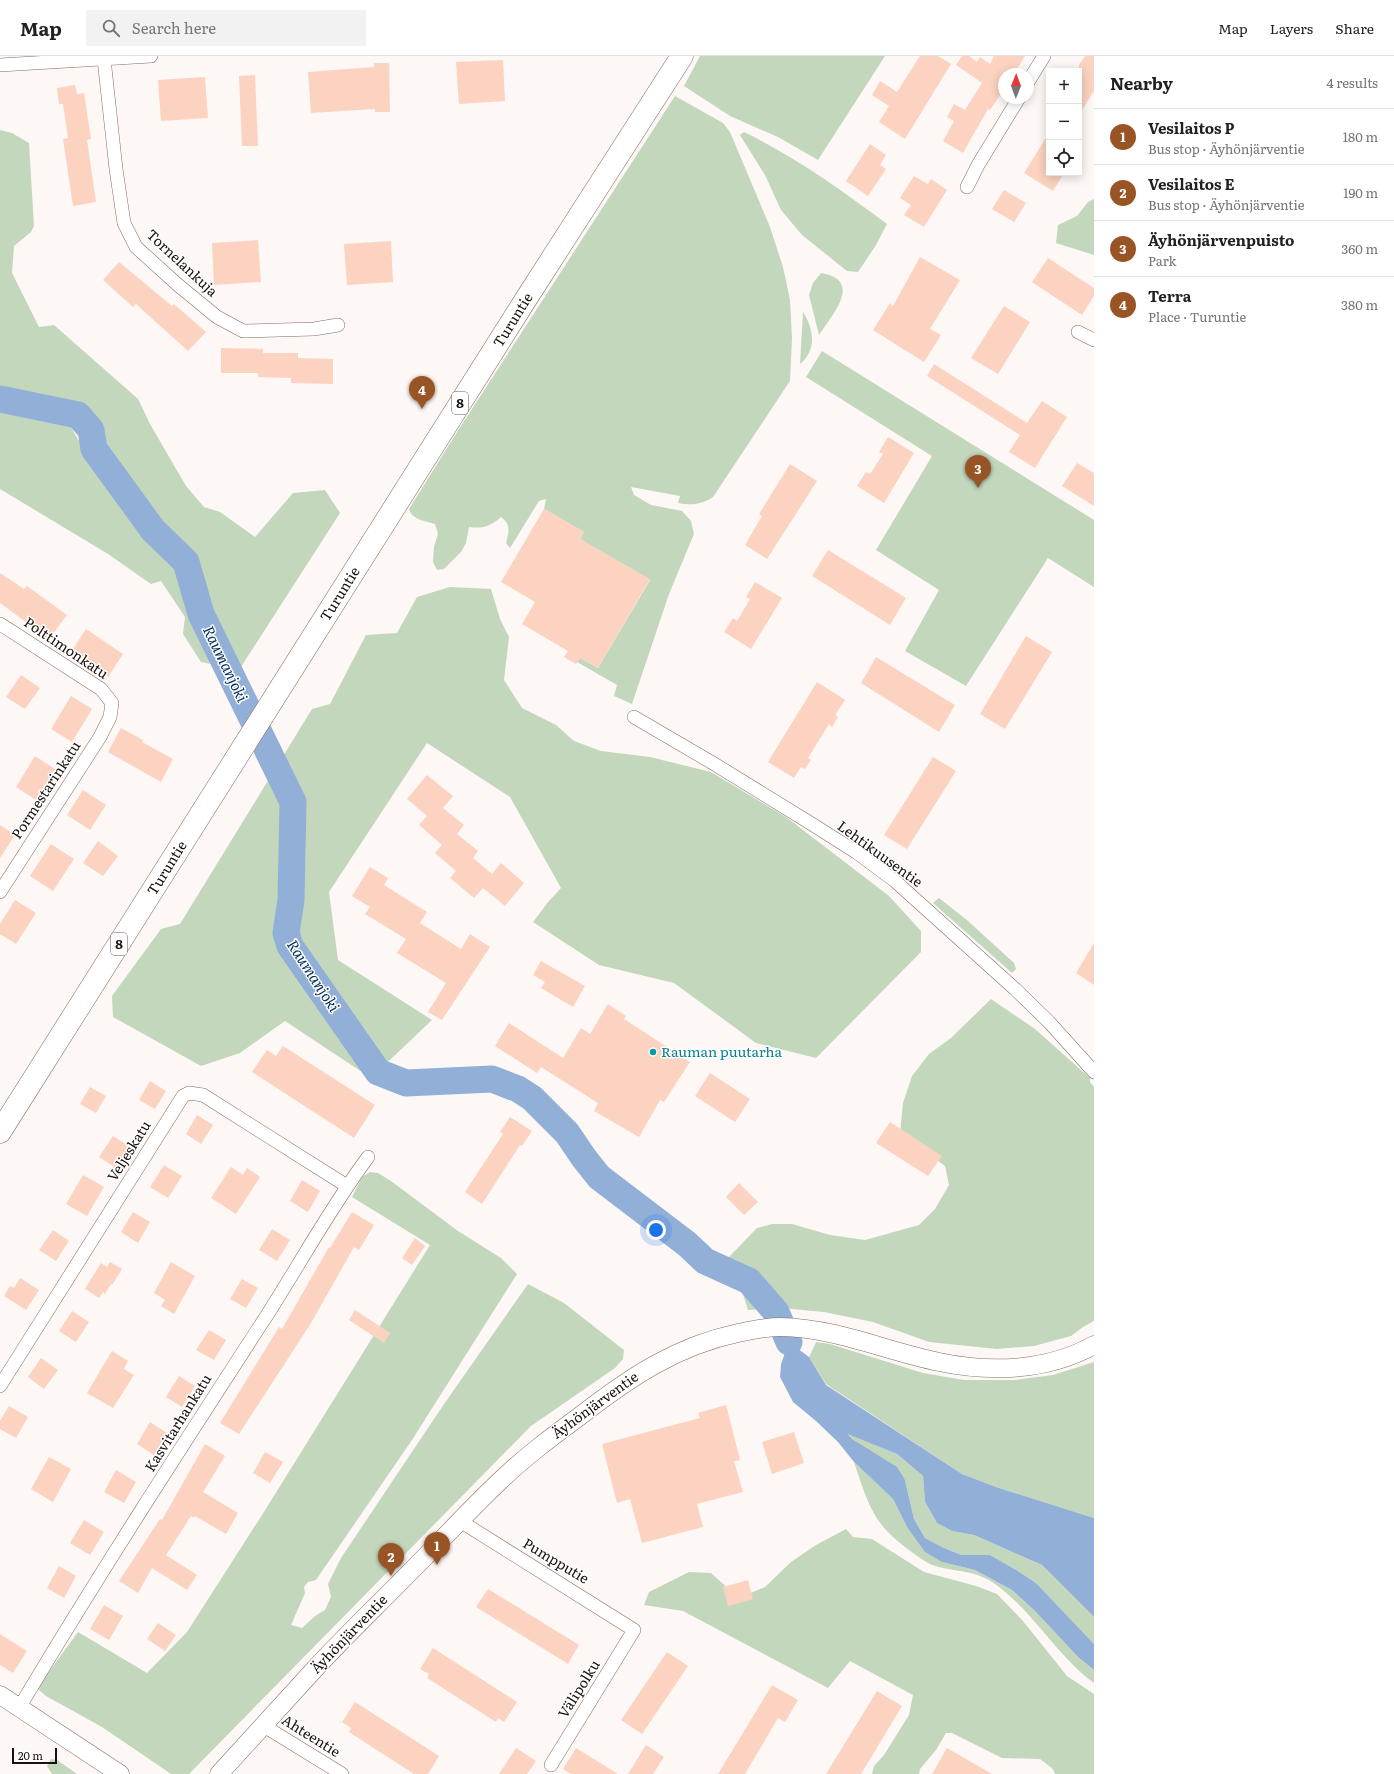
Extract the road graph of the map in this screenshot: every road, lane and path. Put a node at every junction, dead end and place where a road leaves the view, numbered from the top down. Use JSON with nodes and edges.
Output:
{"nodes":[{"id":1,"x":152,"y":56,"type":"edge"},
{"id":2,"x":1044,"y":56,"type":"edge"},
{"id":3,"x":104,"y":59,"type":"junction"},
{"id":4,"x":679,"y":60,"type":"edge"},
{"id":5,"x":0,"y":65,"type":"edge"},
{"id":6,"x":1034,"y":72,"type":"edge"},
{"id":7,"x":1014,"y":104,"type":"edge"},
{"id":8,"x":967,"y":187,"type":"dead end"},
{"id":9,"x":338,"y":325,"type":"dead end"},
{"id":10,"x":1078,"y":332,"type":"dead end"},
{"id":11,"x":1094,"y":340,"type":"edge"},
{"id":12,"x":0,"y":624,"type":"edge"},
{"id":13,"x":112,"y":703,"type":"joint"},
{"id":14,"x":634,"y":717,"type":"dead end"},
{"id":15,"x":0,"y":892,"type":"edge"},
{"id":16,"x":1094,"y":1072,"type":"edge"},
{"id":17,"x":0,"y":1132,"type":"edge"},
{"id":18,"x":368,"y":1157,"type":"dead end"},
{"id":19,"x":347,"y":1186,"type":"junction"},
{"id":20,"x":1094,"y":1345,"type":"edge"},
{"id":21,"x":0,"y":1386,"type":"edge"},
{"id":22,"x":460,"y":1521,"type":"junction"},
{"id":23,"x":634,"y":1630,"type":"joint"},
{"id":24,"x":0,"y":1695,"type":"edge"},
{"id":25,"x":18,"y":1708,"type":"junction"},
{"id":26,"x":264,"y":1726,"type":"junction"},
{"id":27,"x":551,"y":1765,"type":"dead end"},
{"id":28,"x":120,"y":1774,"type":"edge"},
{"id":29,"x":219,"y":1774,"type":"edge"},
{"id":30,"x":342,"y":1774,"type":"edge"}],
"edges":[{"from":1,"to":3,"type":"street"},
{"from":2,"to":6,"type":"street"},
{"from":3,"to":5,"type":"street"},
{"from":3,"to":9,"type":"street","name":"Tornelankuja"},
{"from":4,"to":17,"type":"highway","name":"Turuntie","number":"8"},
{"from":7,"to":8,"type":"street"},
{"from":10,"to":11,"type":"street"},
{"from":12,"to":13,"type":"street","name":"Polttimonkatu"},
{"from":13,"to":15,"type":"street","name":"Pormestarinkatu"},
{"from":14,"to":16,"type":"street","name":"Lehtikuusentie"},
{"from":18,"to":19,"type":"street","name":"Kasvitarhankatu"},
{"from":19,"to":21,"type":"street","name":"Veljeskatu"},
{"from":19,"to":25,"type":"street","name":"Kasvitarhankatu"},
{"from":20,"to":22,"type":"main road","name":"Äyhönjärventie"},
{"from":22,"to":23,"type":"street","name":"Pumpputie"},
{"from":22,"to":26,"type":"main road","name":"Äyhönjärventie"},
{"from":23,"to":27,"type":"street","name":"Välipolku"},
{"from":24,"to":25,"type":"main road"},
{"from":25,"to":28,"type":"main road"},
{"from":26,"to":29,"type":"main road","name":"Äyhönjärventie"},
{"from":26,"to":30,"type":"street","name":"Ahteentie"}]}
